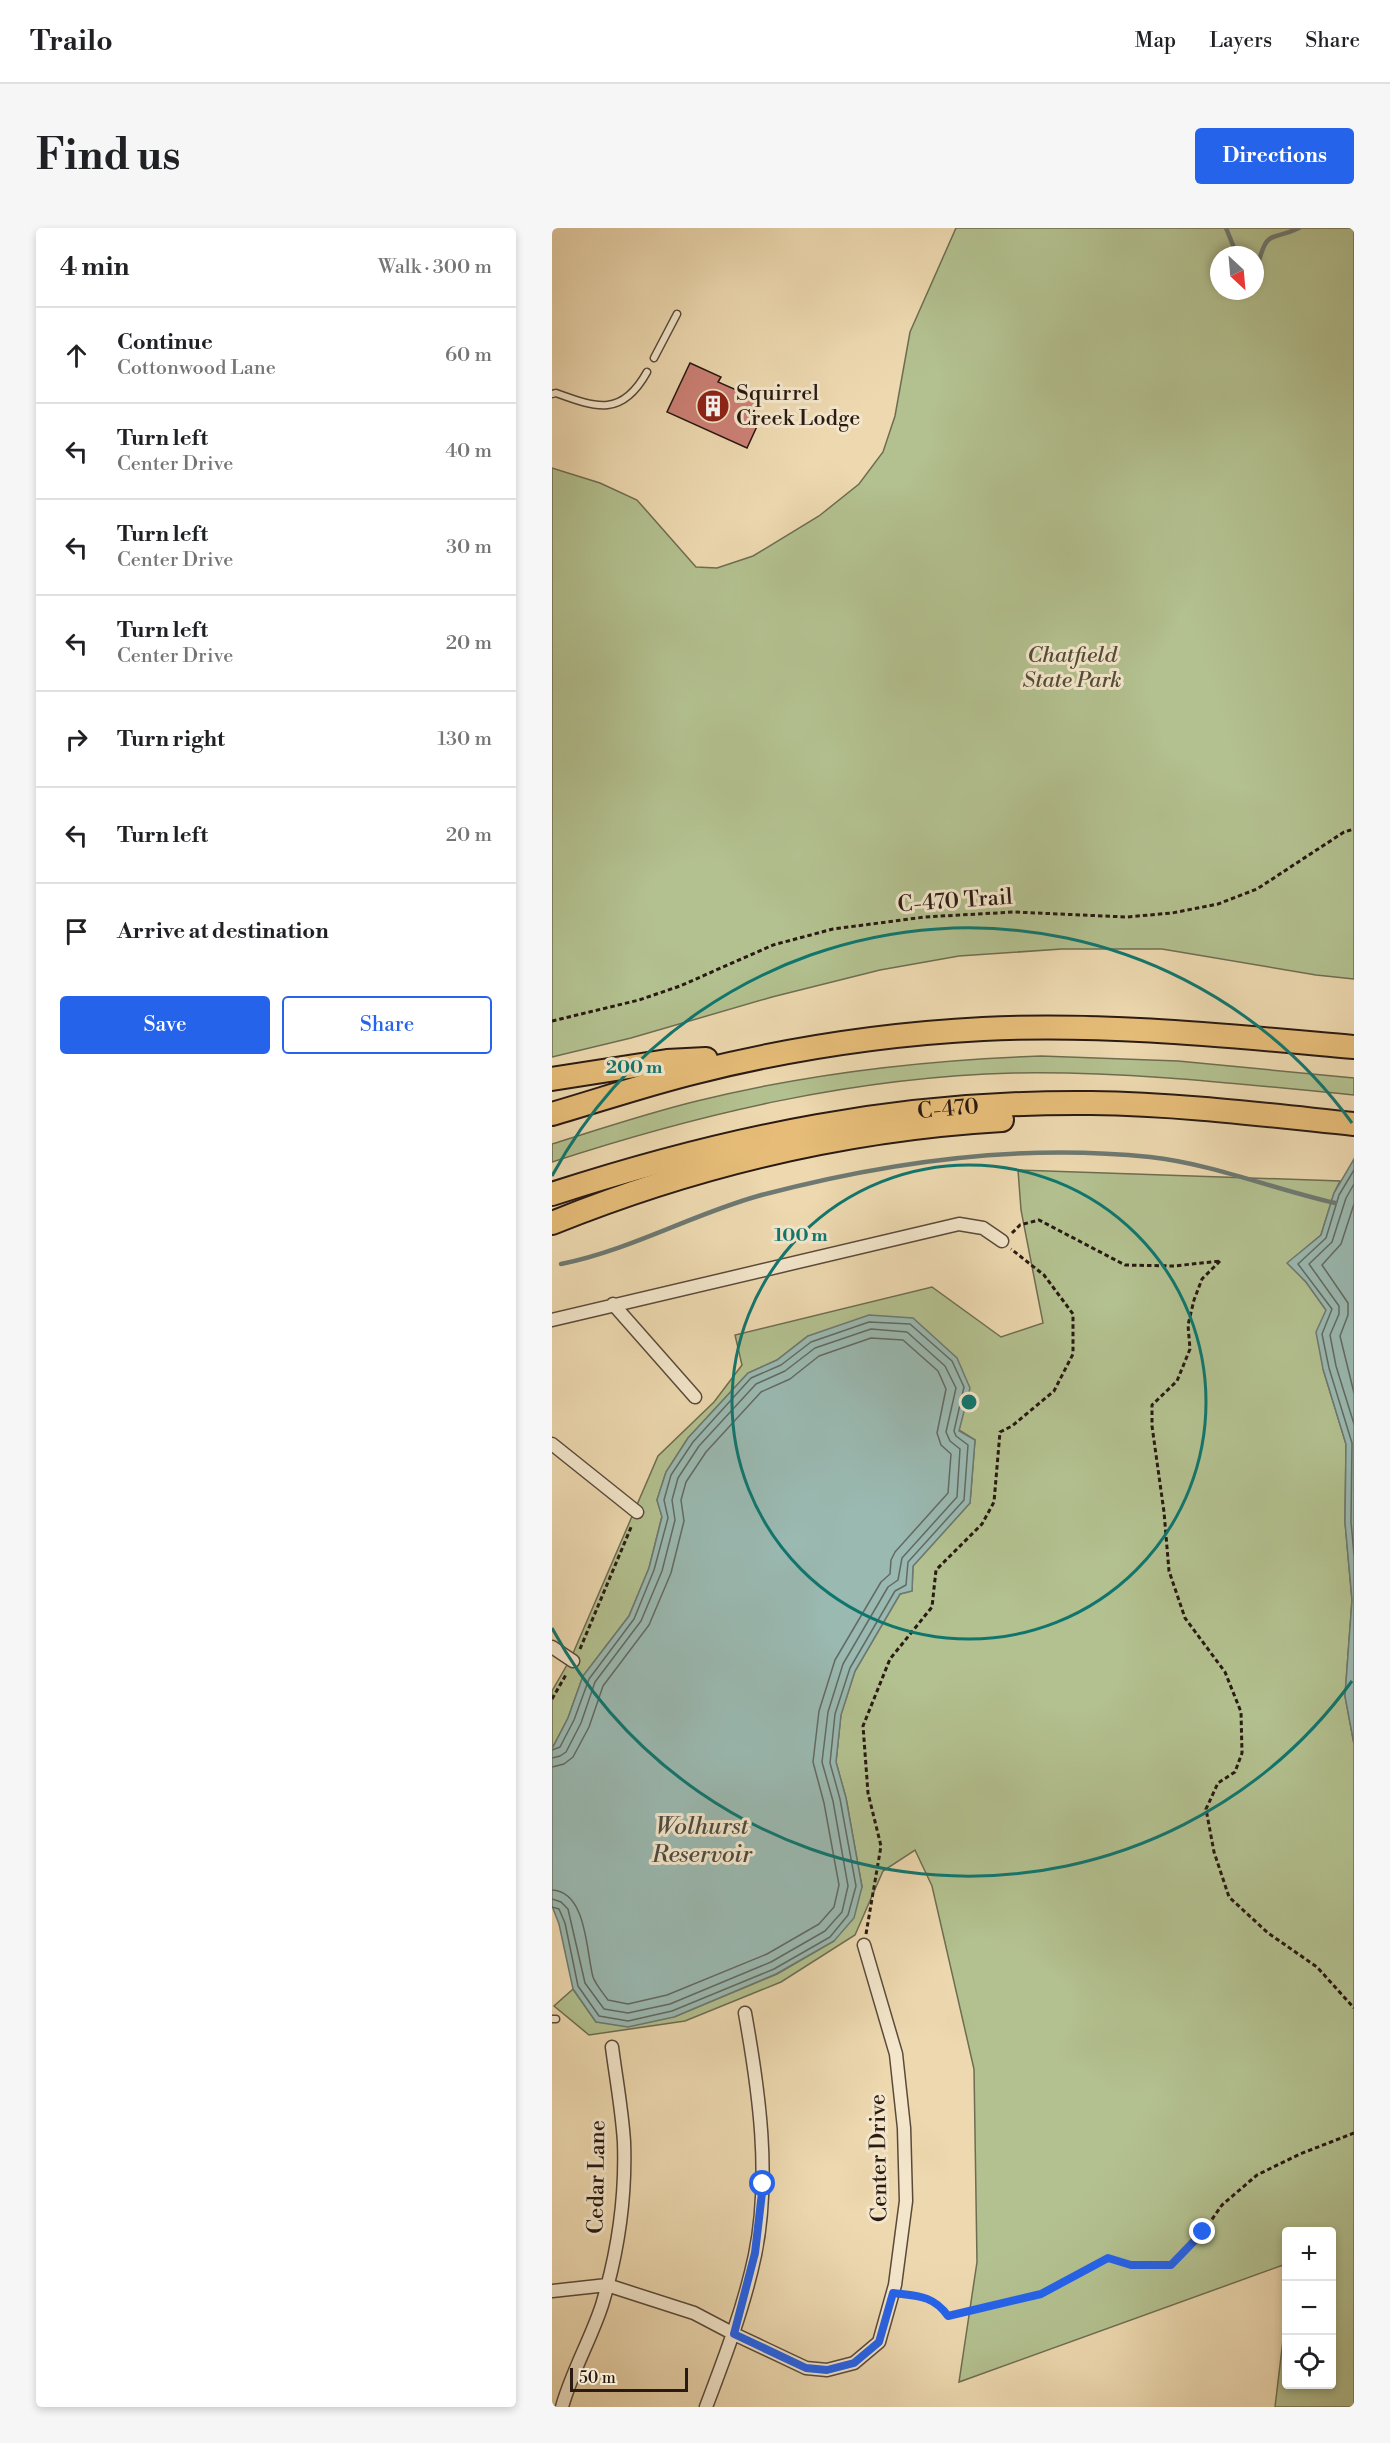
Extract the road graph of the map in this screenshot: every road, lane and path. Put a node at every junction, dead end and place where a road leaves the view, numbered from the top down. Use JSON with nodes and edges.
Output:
{"nodes":[{"id":1,"x":677,"y":314,"type":"dead end"},
{"id":2,"x":654,"y":358,"type":"dead end"},
{"id":3,"x":647,"y":372,"type":"dead end"},
{"id":4,"x":552,"y":394,"type":"edge"},
{"id":5,"x":1354,"y":829,"type":"edge"},
{"id":6,"x":552,"y":1021,"type":"edge"},
{"id":7,"x":1354,"y":1047,"type":"edge"},
{"id":8,"x":750,"y":1061,"type":"junction"},
{"id":9,"x":552,"y":1078,"type":"edge"},
{"id":10,"x":552,"y":1114,"type":"edge"},
{"id":11,"x":1254,"y":1114,"type":"junction"},
{"id":12,"x":1354,"y":1124,"type":"edge"},
{"id":13,"x":552,"y":1194,"type":"edge"},
{"id":14,"x":552,"y":1223,"type":"edge"},
{"id":15,"x":1002,"y":1241,"type":"junction"},
{"id":16,"x":613,"y":1304,"type":"junction"},
{"id":17,"x":552,"y":1320,"type":"edge"},
{"id":18,"x":694,"y":1397,"type":"dead end"},
{"id":19,"x":552,"y":1444,"type":"edge"},
{"id":20,"x":637,"y":1512,"type":"joint"},
{"id":21,"x":552,"y":1647,"type":"edge"},
{"id":22,"x":573,"y":1661,"type":"junction"},
{"id":23,"x":552,"y":1699,"type":"edge"},
{"id":24,"x":864,"y":1945,"type":"joint"},
{"id":25,"x":1354,"y":2008,"type":"edge"},
{"id":26,"x":745,"y":2013,"type":"dead end"},
{"id":27,"x":612,"y":2047,"type":"dead end"},
{"id":28,"x":1354,"y":2133,"type":"edge"},
{"id":29,"x":607,"y":2285,"type":"junction"},
{"id":30,"x":552,"y":2291,"type":"edge"},
{"id":31,"x":893,"y":2293,"type":"junction"},
{"id":32,"x":734,"y":2334,"type":"junction"},
{"id":33,"x":562,"y":2407,"type":"edge"},
{"id":34,"x":706,"y":2407,"type":"edge"}],
"edges":[{"from":1,"to":2,"type":"lane"},
{"from":3,"to":4,"type":"lane"},
{"from":5,"to":6,"type":"path","name":"C-470 Trail"},
{"from":7,"to":8,"type":"highway"},
{"from":8,"to":9,"type":"highway"},
{"from":8,"to":10,"type":"highway"},
{"from":11,"to":12,"type":"highway","name":"C-470"},
{"from":11,"to":13,"type":"highway","name":"C-470"},
{"from":11,"to":14,"type":"highway"},
{"from":15,"to":16,"type":"street"},
{"from":15,"to":24,"type":"path"},
{"from":15,"to":25,"type":"path"},
{"from":16,"to":17,"type":"street"},
{"from":16,"to":18,"type":"street"},
{"from":19,"to":20,"type":"street"},
{"from":20,"to":22,"type":"path"},
{"from":21,"to":22,"type":"street"},
{"from":22,"to":23,"type":"path"},
{"from":24,"to":31,"type":"street","name":"Center Drive"},
{"from":26,"to":32,"type":"street"},
{"from":27,"to":29,"type":"street","name":"Cedar Lane"},
{"from":28,"to":31,"type":"path"},
{"from":29,"to":30,"type":"street","name":"Center Drive"},
{"from":29,"to":32,"type":"street","name":"Center Drive"},
{"from":29,"to":33,"type":"street","name":"Cedar Lane"},
{"from":31,"to":32,"type":"street","name":"Center Drive"},
{"from":32,"to":34,"type":"street"}]}
